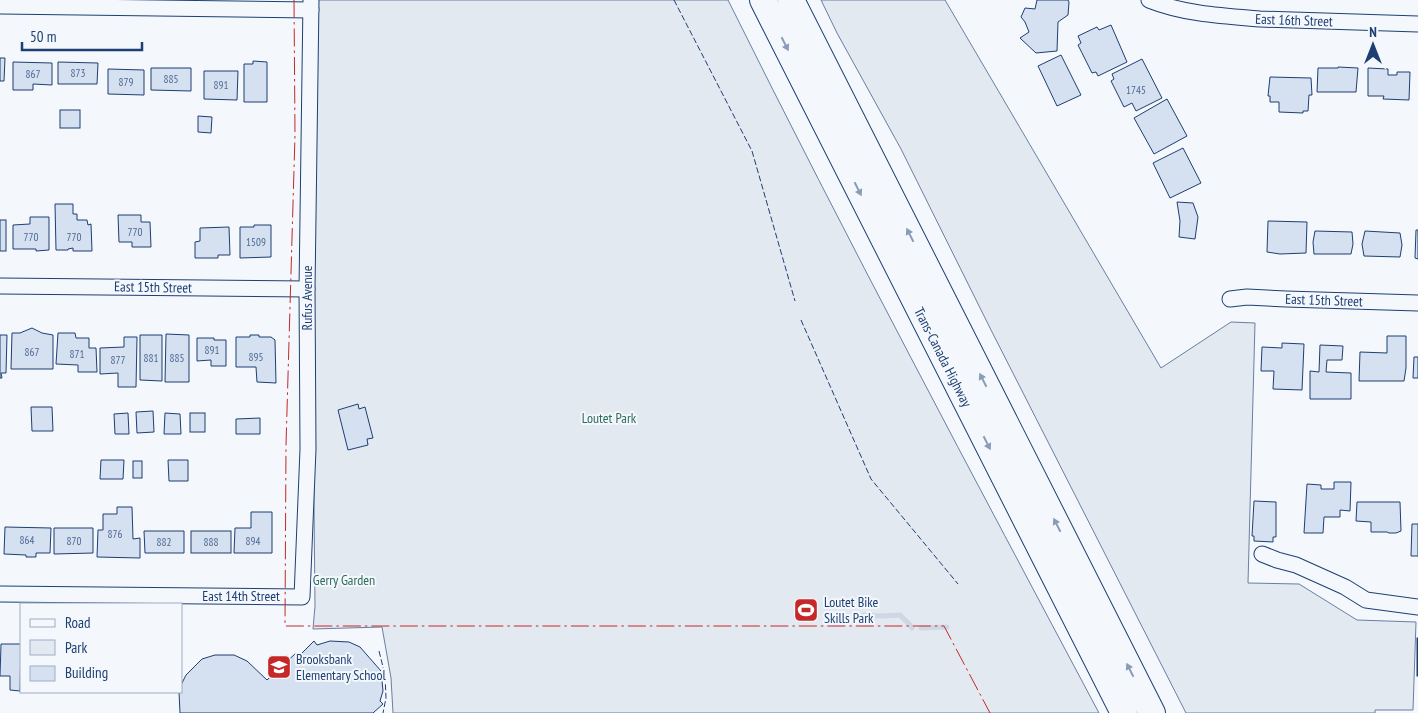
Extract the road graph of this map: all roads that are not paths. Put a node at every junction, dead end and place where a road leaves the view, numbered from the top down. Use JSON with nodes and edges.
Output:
{"nodes":[{"id":1,"x":763,"y":0,"type":"edge"},
{"id":2,"x":791,"y":0,"type":"edge"},
{"id":3,"x":1149,"y":0,"type":"edge"},
{"id":4,"x":311,"y":5,"type":"edge"},
{"id":5,"x":0,"y":6,"type":"edge"},
{"id":6,"x":1418,"y":24,"type":"edge"},
{"id":7,"x":0,"y":286,"type":"edge"},
{"id":8,"x":307,"y":289,"type":"junction"},
{"id":9,"x":1230,"y":299,"type":"dead end"},
{"id":10,"x":1418,"y":303,"type":"edge"},
{"id":11,"x":1262,"y":554,"type":"dead end"},
{"id":12,"x":0,"y":594,"type":"edge"},
{"id":13,"x":302,"y":597,"type":"joint"},
{"id":14,"x":1418,"y":608,"type":"edge"},
{"id":15,"x":1124,"y":713,"type":"edge"},
{"id":16,"x":1152,"y":713,"type":"edge"}],
"edges":[{"from":1,"to":15,"type":"highway","name":"Trans-Canada Highway","one_way":true},
{"from":16,"to":2,"type":"highway","name":"Trans-Canada Highway","one_way":true},
{"from":3,"to":6,"type":"street","name":"East 16th Street"},
{"from":4,"to":5,"type":"street"},
{"from":4,"to":8,"type":"street","name":"Rufus Avenue"},
{"from":7,"to":8,"type":"street","name":"East 15th Street"},
{"from":8,"to":13,"type":"street","name":"Rufus Avenue"},
{"from":9,"to":10,"type":"street","name":"East 15th Street"},
{"from":11,"to":14,"type":"street"},
{"from":12,"to":13,"type":"street","name":"East 14th Street"}]}
